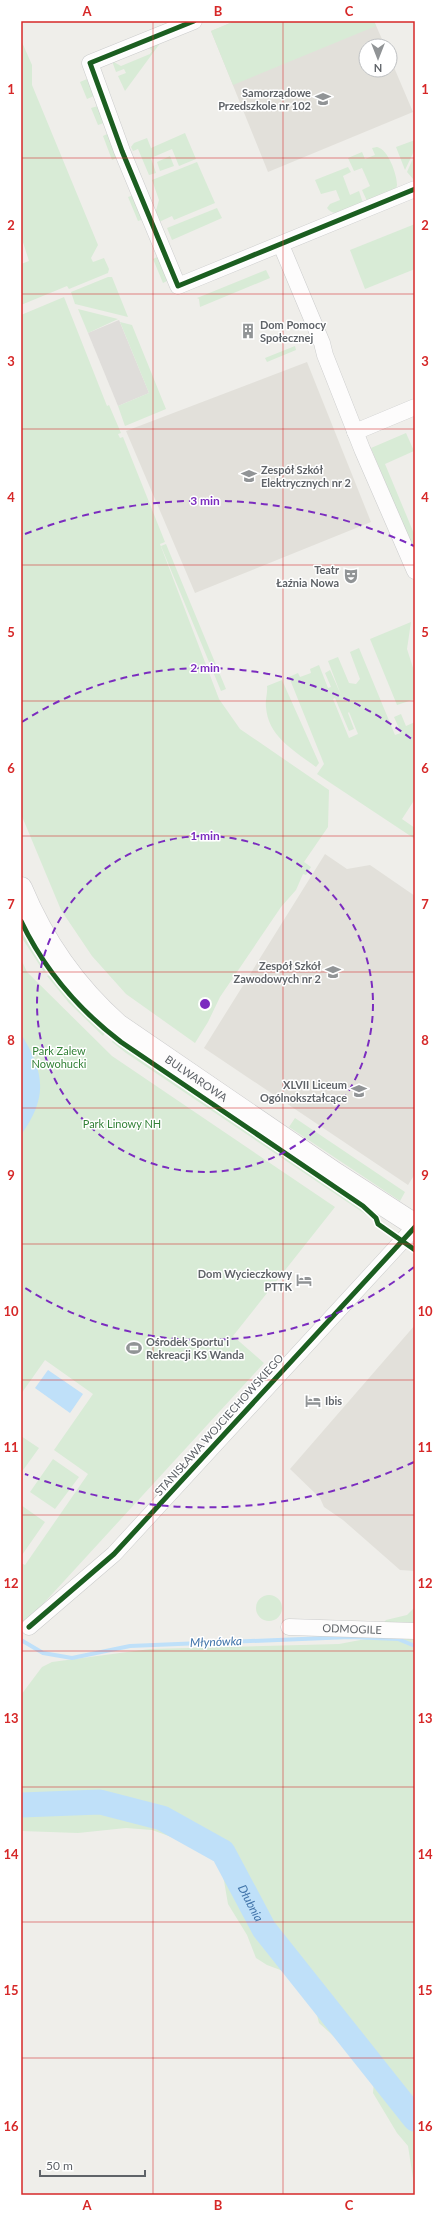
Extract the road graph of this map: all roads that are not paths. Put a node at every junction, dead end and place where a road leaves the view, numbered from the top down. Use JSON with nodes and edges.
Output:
{"nodes":[{"id":1,"x":194,"y":21,"type":"edge"},
{"id":2,"x":415,"y":189,"type":"edge"},
{"id":3,"x":282,"y":244,"type":"junction"},
{"id":4,"x":415,"y":407,"type":"edge"},
{"id":5,"x":355,"y":432,"type":"junction"},
{"id":6,"x":415,"y":572,"type":"edge"},
{"id":7,"x":21,"y":888,"type":"edge"},
{"id":8,"x":415,"y":1226,"type":"edge"},
{"id":9,"x":29,"y":1627,"type":"dead end"},
{"id":10,"x":289,"y":1627,"type":"dead end"},
{"id":11,"x":415,"y":1631,"type":"edge"}],
"edges":[{"from":1,"to":3,"type":"street"},
{"from":2,"to":3,"type":"street"},
{"from":3,"to":5,"type":"street"},
{"from":4,"to":5,"type":"street"},
{"from":5,"to":6,"type":"street"},
{"from":7,"to":8,"type":"street","name":"BULWAROWA"},
{"from":8,"to":9,"type":"street","name":"STANISŁAWA WOJCIECHOWSKIEGO"},
{"from":10,"to":11,"type":"street","name":"ODMOGILE"}]}
